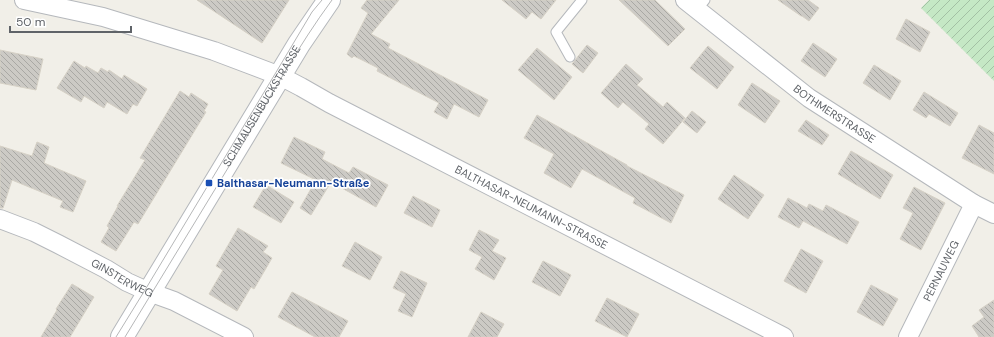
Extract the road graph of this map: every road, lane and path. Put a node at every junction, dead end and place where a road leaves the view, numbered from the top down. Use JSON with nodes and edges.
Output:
{"nodes":[{"id":1,"x":24,"y":0,"type":"edge"},
{"id":2,"x":329,"y":0,"type":"edge"},
{"id":3,"x":582,"y":0,"type":"edge"},
{"id":4,"x":696,"y":3,"type":"edge"},
{"id":5,"x":570,"y":57,"type":"dead end"},
{"id":6,"x":280,"y":76,"type":"junction"},
{"id":7,"x":974,"y":204,"type":"junction"},
{"id":8,"x":994,"y":214,"type":"edge"},
{"id":9,"x":0,"y":219,"type":"edge"},
{"id":10,"x":149,"y":292,"type":"junction"},
{"id":11,"x":122,"y":337,"type":"edge"},
{"id":12,"x":244,"y":337,"type":"edge"},
{"id":13,"x":784,"y":337,"type":"edge"},
{"id":14,"x":908,"y":337,"type":"edge"}],
"edges":[{"from":1,"to":6,"type":"street","name":"BALTHASAR-NEUMANN-STRASSE"},
{"from":2,"to":6,"type":"street","name":"SCHMAUSENBUCKSTRASSE"},
{"from":3,"to":5,"type":"lane"},
{"from":4,"to":7,"type":"street","name":"BOTHMERSTRASSE"},
{"from":6,"to":10,"type":"street","name":"SCHMAUSENBUCKSTRASSE"},
{"from":6,"to":13,"type":"street","name":"BALTHASAR-NEUMANN-STRASSE"},
{"from":7,"to":8,"type":"street","name":"BOTHMERSTRASSE"},
{"from":7,"to":14,"type":"street","name":"PERNAUWEG"},
{"from":9,"to":10,"type":"street","name":"GINSTERWEG"},
{"from":10,"to":11,"type":"street","name":"SCHMAUSENBUCKSTRASSE"},
{"from":10,"to":12,"type":"street","name":"GINSTERWEG"}]}
